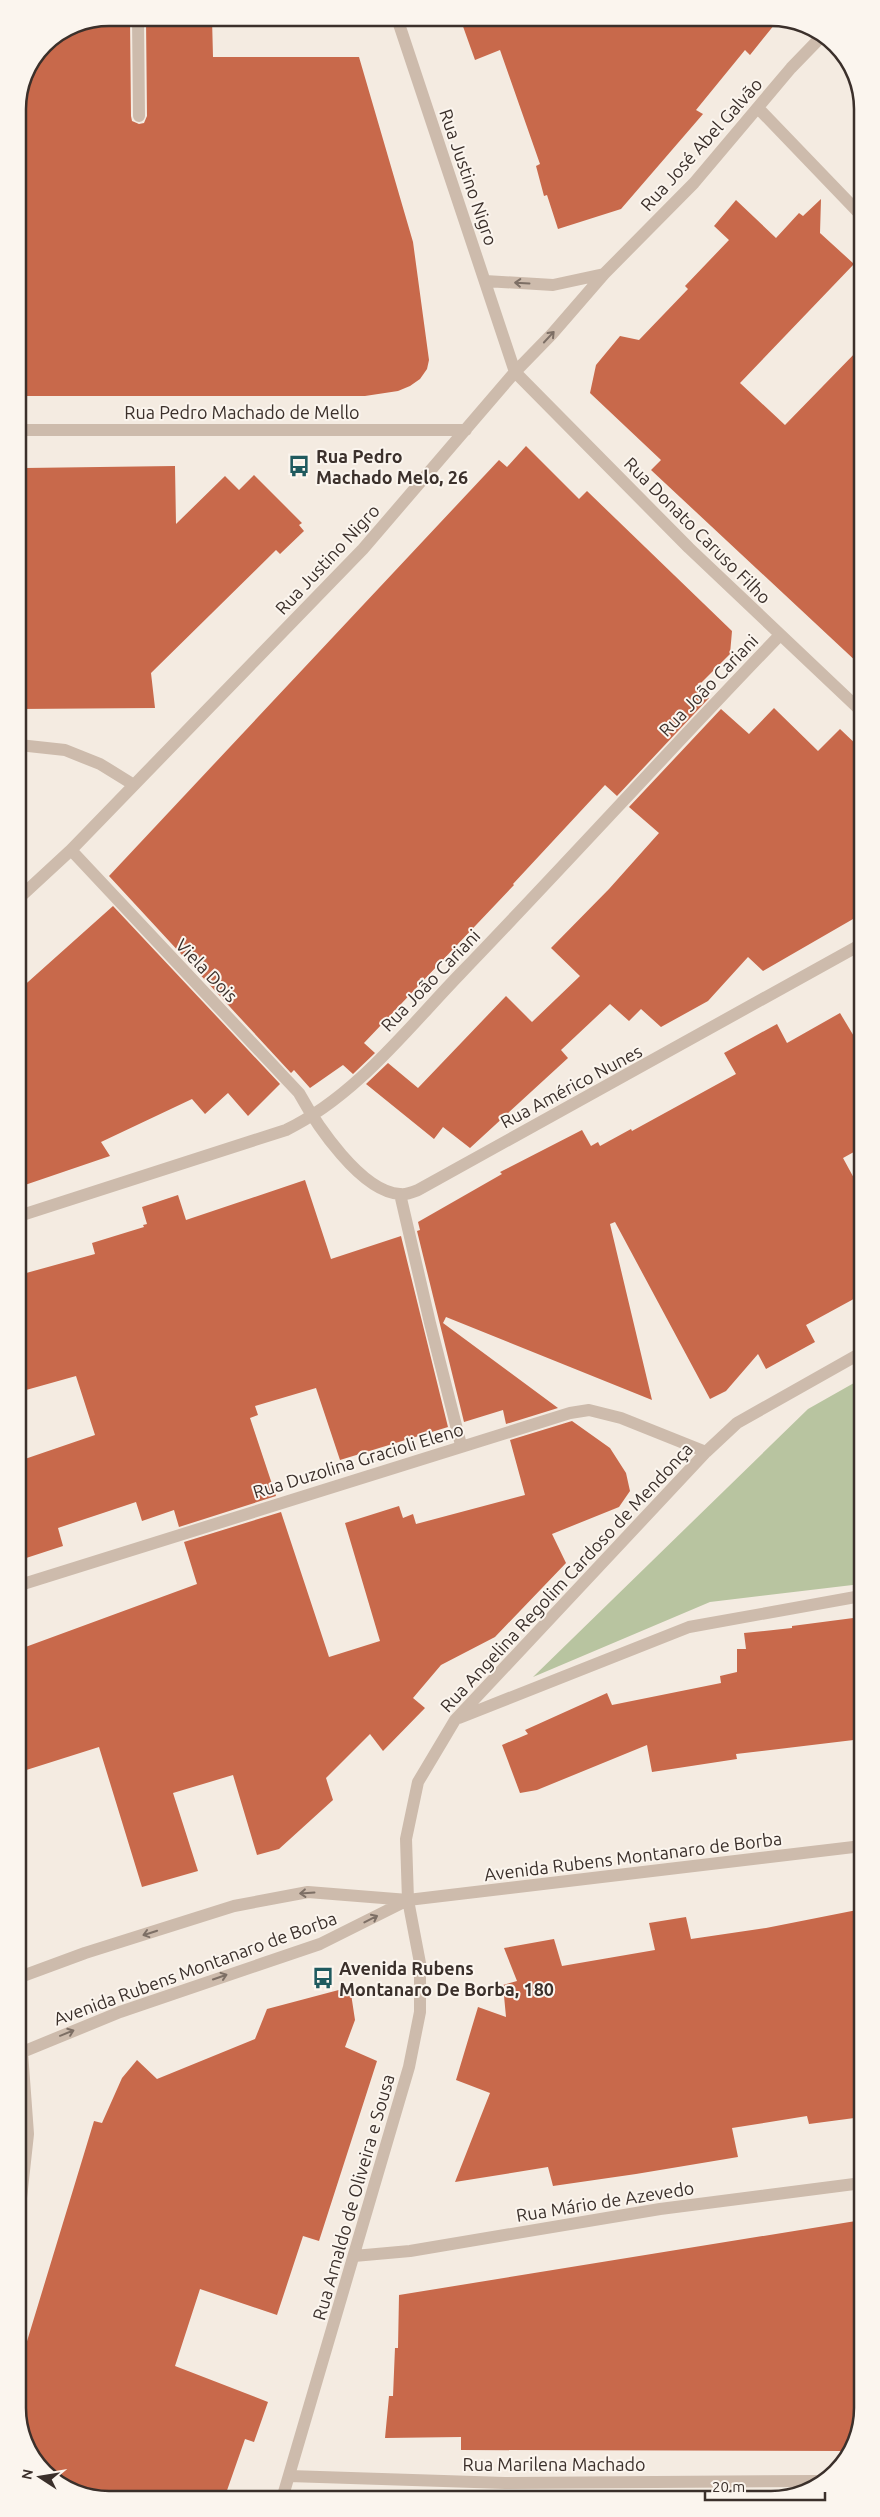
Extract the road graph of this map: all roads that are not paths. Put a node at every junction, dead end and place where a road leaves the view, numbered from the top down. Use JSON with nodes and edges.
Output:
{"nodes":[{"id":1,"x":138,"y":26,"type":"edge"},
{"id":2,"x":400,"y":26,"type":"edge"},
{"id":3,"x":817,"y":41,"type":"edge"},
{"id":4,"x":758,"y":108,"type":"junction"},
{"id":5,"x":139,"y":116,"type":"dead end"},
{"id":6,"x":854,"y":207,"type":"edge"},
{"id":7,"x":604,"y":274,"type":"junction"},
{"id":8,"x":485,"y":281,"type":"junction"},
{"id":9,"x":515,"y":372,"type":"junction"},
{"id":10,"x":26,"y":430,"type":"edge"},
{"id":11,"x":466,"y":430,"type":"junction"},
{"id":12,"x":780,"y":635,"type":"junction"},
{"id":13,"x":854,"y":704,"type":"edge"},
{"id":14,"x":26,"y":746,"type":"edge"},
{"id":15,"x":134,"y":785,"type":"junction"},
{"id":16,"x":71,"y":850,"type":"junction"},
{"id":17,"x":26,"y":892,"type":"edge"},
{"id":18,"x":854,"y":948,"type":"edge"},
{"id":19,"x":312,"y":1117,"type":"junction"},
{"id":20,"x":400,"y":1194,"type":"junction"},
{"id":21,"x":26,"y":1214,"type":"edge"},
{"id":22,"x":854,"y":1357,"type":"edge"},
{"id":23,"x":462,"y":1445,"type":"junction"},
{"id":24,"x":706,"y":1452,"type":"junction"},
{"id":25,"x":26,"y":1583,"type":"edge"},
{"id":26,"x":854,"y":1597,"type":"edge"},
{"id":27,"x":454,"y":1720,"type":"junction"},
{"id":28,"x":854,"y":1847,"type":"edge"},
{"id":29,"x":408,"y":1900,"type":"junction"},
{"id":30,"x":26,"y":1975,"type":"edge"},
{"id":31,"x":26,"y":2050,"type":"edge"},
{"id":32,"x":26,"y":2111,"type":"edge"},
{"id":33,"x":26,"y":2152,"type":"edge"},
{"id":34,"x":854,"y":2184,"type":"edge"},
{"id":35,"x":354,"y":2256,"type":"junction"},
{"id":36,"x":289,"y":2476,"type":"junction"},
{"id":37,"x":811,"y":2480,"type":"edge"},
{"id":38,"x":284,"y":2491,"type":"edge"}],
"edges":[{"from":1,"to":5,"type":"street"},
{"from":2,"to":8,"type":"street","name":"Rua Justino Nigro"},
{"from":3,"to":4,"type":"street","name":"Rua José Abel Galvão"},
{"from":4,"to":6,"type":"street"},
{"from":4,"to":7,"type":"street","name":"Rua José Abel Galvão"},
{"from":7,"to":8,"type":"street","one_way":true},
{"from":9,"to":7,"type":"street","name":"Rua José Abel Galvão","one_way":true},
{"from":8,"to":9,"type":"street","name":"Rua Justino Nigro"},
{"from":9,"to":11,"type":"street","name":"Rua Justino Nigro"},
{"from":9,"to":12,"type":"street","name":"Rua Donato Caruso Filho"},
{"from":10,"to":11,"type":"street","name":"Rua Pedro Machado de Mello"},
{"from":11,"to":15,"type":"street","name":"Rua Justino Nigro"},
{"from":12,"to":13,"type":"street","name":"Rua Donato Caruso Filho"},
{"from":12,"to":19,"type":"street","name":"Rua João Cariani"},
{"from":14,"to":15,"type":"street"},
{"from":15,"to":16,"type":"street","name":"Rua Justino Nigro"},
{"from":16,"to":17,"type":"street","name":"Rua Justino Nigro"},
{"from":16,"to":19,"type":"street","name":"Viela Dois"},
{"from":18,"to":20,"type":"street","name":"Rua Américo Nunes"},
{"from":19,"to":20,"type":"street"},
{"from":19,"to":21,"type":"street","name":"Rua João Cariani"},
{"from":20,"to":23,"type":"street"},
{"from":22,"to":24,"type":"street","name":"Rua Angelina Regolim Cardoso de Mendonça"},
{"from":23,"to":24,"type":"street","name":"Rua Duzolina Gracioli Eleno"},
{"from":23,"to":25,"type":"street","name":"Rua Duzolina Gracioli Eleno"},
{"from":24,"to":27,"type":"street","name":"Rua Angelina Regolim Cardoso de Mendonça"},
{"from":26,"to":27,"type":"street"},
{"from":27,"to":29,"type":"street","name":"Rua Angelina Regolim Cardoso de Mendonça"},
{"from":28,"to":29,"type":"street","name":"Avenida Rubens Montanaro de Borba"},
{"from":29,"to":30,"type":"street","name":"Avenida Rubens Montanaro de Borba","one_way":true},
{"from":31,"to":29,"type":"street","name":"Avenida Rubens Montanaro de Borba","one_way":true},
{"from":29,"to":35,"type":"street","name":"Rua Arnaldo de Oliveira e Sousa"},
{"from":32,"to":33,"type":"street"},
{"from":34,"to":35,"type":"street","name":"Rua Mário de Azevedo"},
{"from":35,"to":36,"type":"street","name":"Rua Arnaldo de Oliveira e Sousa"},
{"from":36,"to":37,"type":"street","name":"Rua Marilena Machado"},
{"from":36,"to":38,"type":"street","name":"Rua Arnaldo de Oliveira e Sousa"}]}
